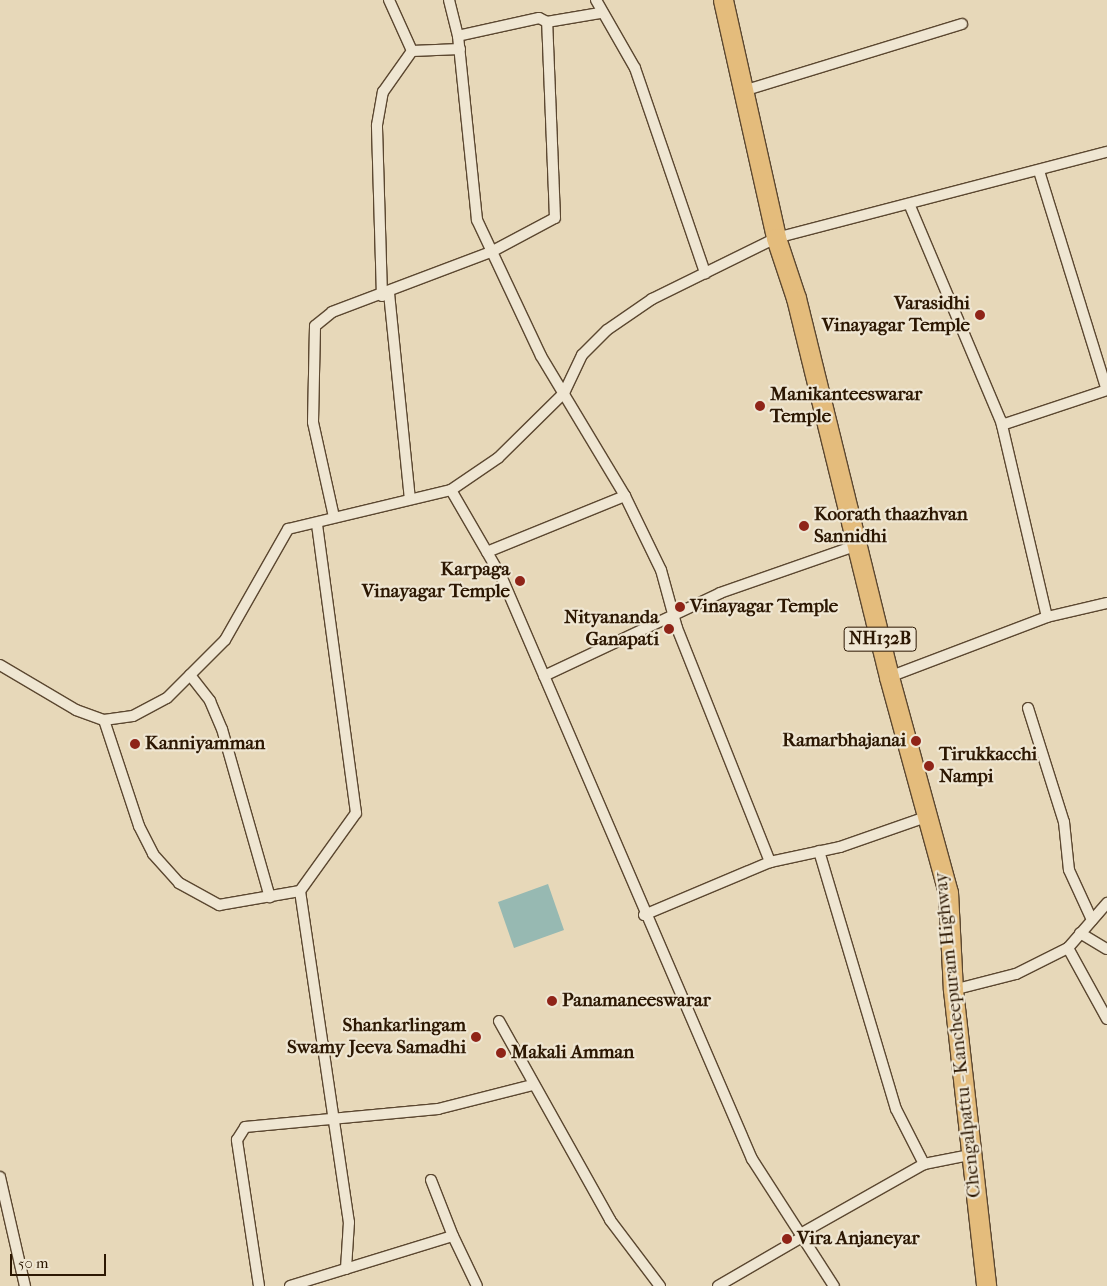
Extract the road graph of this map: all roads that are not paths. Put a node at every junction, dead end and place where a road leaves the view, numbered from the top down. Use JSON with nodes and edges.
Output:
{"nodes":[{"id":1,"x":389,"y":0,"type":"edge"},
{"id":2,"x":449,"y":0,"type":"edge"},
{"id":3,"x":596,"y":0,"type":"edge"},
{"id":4,"x":723,"y":0,"type":"edge"},
{"id":5,"x":600,"y":13,"type":"junction"},
{"id":6,"x":547,"y":22,"type":"junction"},
{"id":7,"x":962,"y":24,"type":"dead end"},
{"id":8,"x":458,"y":36,"type":"junction"},
{"id":9,"x":460,"y":48,"type":"junction"},
{"id":10,"x":412,"y":52,"type":"junction"},
{"id":11,"x":742,"y":91,"type":"junction"},
{"id":12,"x":1107,"y":152,"type":"edge"},
{"id":13,"x":1039,"y":171,"type":"junction"},
{"id":14,"x":910,"y":206,"type":"junction"},
{"id":15,"x":776,"y":238,"type":"junction"},
{"id":16,"x":491,"y":252,"type":"junction"},
{"id":17,"x":705,"y":273,"type":"junction"},
{"id":18,"x":386,"y":295,"type":"junction"},
{"id":19,"x":1106,"y":390,"type":"edge"},
{"id":20,"x":564,"y":393,"type":"junction"},
{"id":21,"x":1002,"y":425,"type":"junction"},
{"id":22,"x":451,"y":490,"type":"junction"},
{"id":23,"x":625,"y":496,"type":"junction"},
{"id":24,"x":410,"y":499,"type":"junction"},
{"id":25,"x":334,"y":517,"type":"junction"},
{"id":26,"x":318,"y":524,"type":"junction"},
{"id":27,"x":858,"y":545,"type":"junction"},
{"id":28,"x":487,"y":552,"type":"junction"},
{"id":29,"x":1107,"y":603,"type":"edge"},
{"id":30,"x":676,"y":616,"type":"junction"},
{"id":31,"x":1048,"y":618,"type":"junction"},
{"id":32,"x":0,"y":665,"type":"edge"},
{"id":33,"x":190,"y":675,"type":"junction"},
{"id":34,"x":544,"y":676,"type":"junction"},
{"id":35,"x":889,"y":677,"type":"junction"},
{"id":36,"x":1028,"y":708,"type":"dead end"},
{"id":37,"x":104,"y":720,"type":"junction"},
{"id":38,"x":930,"y":816,"type":"junction"},
{"id":39,"x":819,"y":851,"type":"junction"},
{"id":40,"x":770,"y":862,"type":"junction"},
{"id":41,"x":300,"y":892,"type":"junction"},
{"id":42,"x":270,"y":897,"type":"junction"},
{"id":43,"x":1107,"y":903,"type":"edge"},
{"id":44,"x":644,"y":916,"type":"junction"},
{"id":45,"x":1092,"y":920,"type":"junction"},
{"id":46,"x":1080,"y":933,"type":"junction"},
{"id":47,"x":1068,"y":948,"type":"junction"},
{"id":48,"x":1107,"y":949,"type":"edge"},
{"id":49,"x":953,"y":990,"type":"junction"},
{"id":50,"x":1107,"y":1019,"type":"edge"},
{"id":51,"x":499,"y":1021,"type":"dead end"},
{"id":52,"x":532,"y":1085,"type":"junction"},
{"id":53,"x":336,"y":1120,"type":"junction"},
{"id":54,"x":970,"y":1154,"type":"junction"},
{"id":55,"x":924,"y":1164,"type":"junction"},
{"id":56,"x":0,"y":1177,"type":"edge"},
{"id":57,"x":431,"y":1180,"type":"dead end"},
{"id":58,"x":803,"y":1234,"type":"junction"},
{"id":59,"x":454,"y":1236,"type":"junction"},
{"id":60,"x":346,"y":1269,"type":"junction"},
{"id":61,"x":25,"y":1286,"type":"edge"},
{"id":62,"x":259,"y":1286,"type":"edge"},
{"id":63,"x":290,"y":1286,"type":"edge"},
{"id":64,"x":477,"y":1286,"type":"edge"},
{"id":65,"x":660,"y":1286,"type":"edge"},
{"id":66,"x":718,"y":1286,"type":"edge"},
{"id":67,"x":834,"y":1286,"type":"edge"},
{"id":68,"x":986,"y":1286,"type":"edge"}],
"edges":[{"from":1,"to":10,"type":"street"},
{"from":2,"to":8,"type":"street"},
{"from":3,"to":5,"type":"street"},
{"from":4,"to":11,"type":"highway","name":"Chengalpattu - Kancheepuram Highway","number":"NH132B"},
{"from":5,"to":6,"type":"street"},
{"from":5,"to":17,"type":"street"},
{"from":6,"to":8,"type":"street"},
{"from":6,"to":16,"type":"street"},
{"from":7,"to":11,"type":"street"},
{"from":8,"to":9,"type":"street"},
{"from":9,"to":10,"type":"street"},
{"from":9,"to":16,"type":"street"},
{"from":10,"to":18,"type":"street"},
{"from":11,"to":15,"type":"highway","name":"Chengalpattu - Kancheepuram Highway","number":"NH132B"},
{"from":12,"to":13,"type":"street"},
{"from":13,"to":14,"type":"street"},
{"from":13,"to":19,"type":"street"},
{"from":14,"to":15,"type":"street"},
{"from":14,"to":21,"type":"street"},
{"from":15,"to":17,"type":"street"},
{"from":15,"to":27,"type":"highway","name":"Chengalpattu - Kancheepuram Highway","number":"NH132B"},
{"from":16,"to":18,"type":"street"},
{"from":16,"to":20,"type":"street"},
{"from":17,"to":20,"type":"street"},
{"from":18,"to":24,"type":"street"},
{"from":18,"to":25,"type":"street"},
{"from":19,"to":21,"type":"street"},
{"from":20,"to":22,"type":"street"},
{"from":20,"to":23,"type":"street"},
{"from":21,"to":31,"type":"street"},
{"from":22,"to":24,"type":"street"},
{"from":22,"to":28,"type":"street"},
{"from":23,"to":28,"type":"street"},
{"from":23,"to":30,"type":"street"},
{"from":24,"to":25,"type":"street"},
{"from":25,"to":26,"type":"street"},
{"from":26,"to":33,"type":"street"},
{"from":26,"to":41,"type":"street"},
{"from":27,"to":30,"type":"street"},
{"from":27,"to":35,"type":"highway","name":"Chengalpattu - Kancheepuram Highway","number":"NH132B"},
{"from":28,"to":34,"type":"street"},
{"from":29,"to":31,"type":"street"},
{"from":30,"to":34,"type":"street"},
{"from":30,"to":40,"type":"street"},
{"from":31,"to":35,"type":"street"},
{"from":32,"to":37,"type":"street"},
{"from":33,"to":37,"type":"street"},
{"from":33,"to":42,"type":"street"},
{"from":34,"to":44,"type":"street"},
{"from":35,"to":38,"type":"highway","name":"Chengalpattu - Kancheepuram Highway","number":"NH132B"},
{"from":36,"to":45,"type":"street"},
{"from":37,"to":42,"type":"street"},
{"from":38,"to":39,"type":"street"},
{"from":38,"to":49,"type":"highway","name":"Chengalpattu - Kancheepuram Highway","number":"NH132B"},
{"from":39,"to":40,"type":"street"},
{"from":39,"to":55,"type":"street"},
{"from":40,"to":44,"type":"street"},
{"from":41,"to":42,"type":"street"},
{"from":41,"to":53,"type":"street"},
{"from":43,"to":45,"type":"street"},
{"from":44,"to":58,"type":"street"},
{"from":45,"to":46,"type":"street"},
{"from":46,"to":47,"type":"street"},
{"from":46,"to":48,"type":"street"},
{"from":47,"to":49,"type":"street"},
{"from":47,"to":50,"type":"street"},
{"from":49,"to":54,"type":"highway","name":"Chengalpattu - Kancheepuram Highway","number":"NH132B"},
{"from":51,"to":52,"type":"street"},
{"from":52,"to":53,"type":"street"},
{"from":52,"to":65,"type":"street"},
{"from":53,"to":60,"type":"street"},
{"from":53,"to":62,"type":"street"},
{"from":54,"to":55,"type":"street"},
{"from":54,"to":68,"type":"highway","name":"Chengalpattu - Kancheepuram Highway","number":"NH132B"},
{"from":55,"to":58,"type":"street"},
{"from":56,"to":61,"type":"street"},
{"from":57,"to":59,"type":"street"},
{"from":58,"to":66,"type":"street"},
{"from":58,"to":67,"type":"street"},
{"from":59,"to":60,"type":"street"},
{"from":59,"to":64,"type":"street"},
{"from":60,"to":63,"type":"street"}]}
